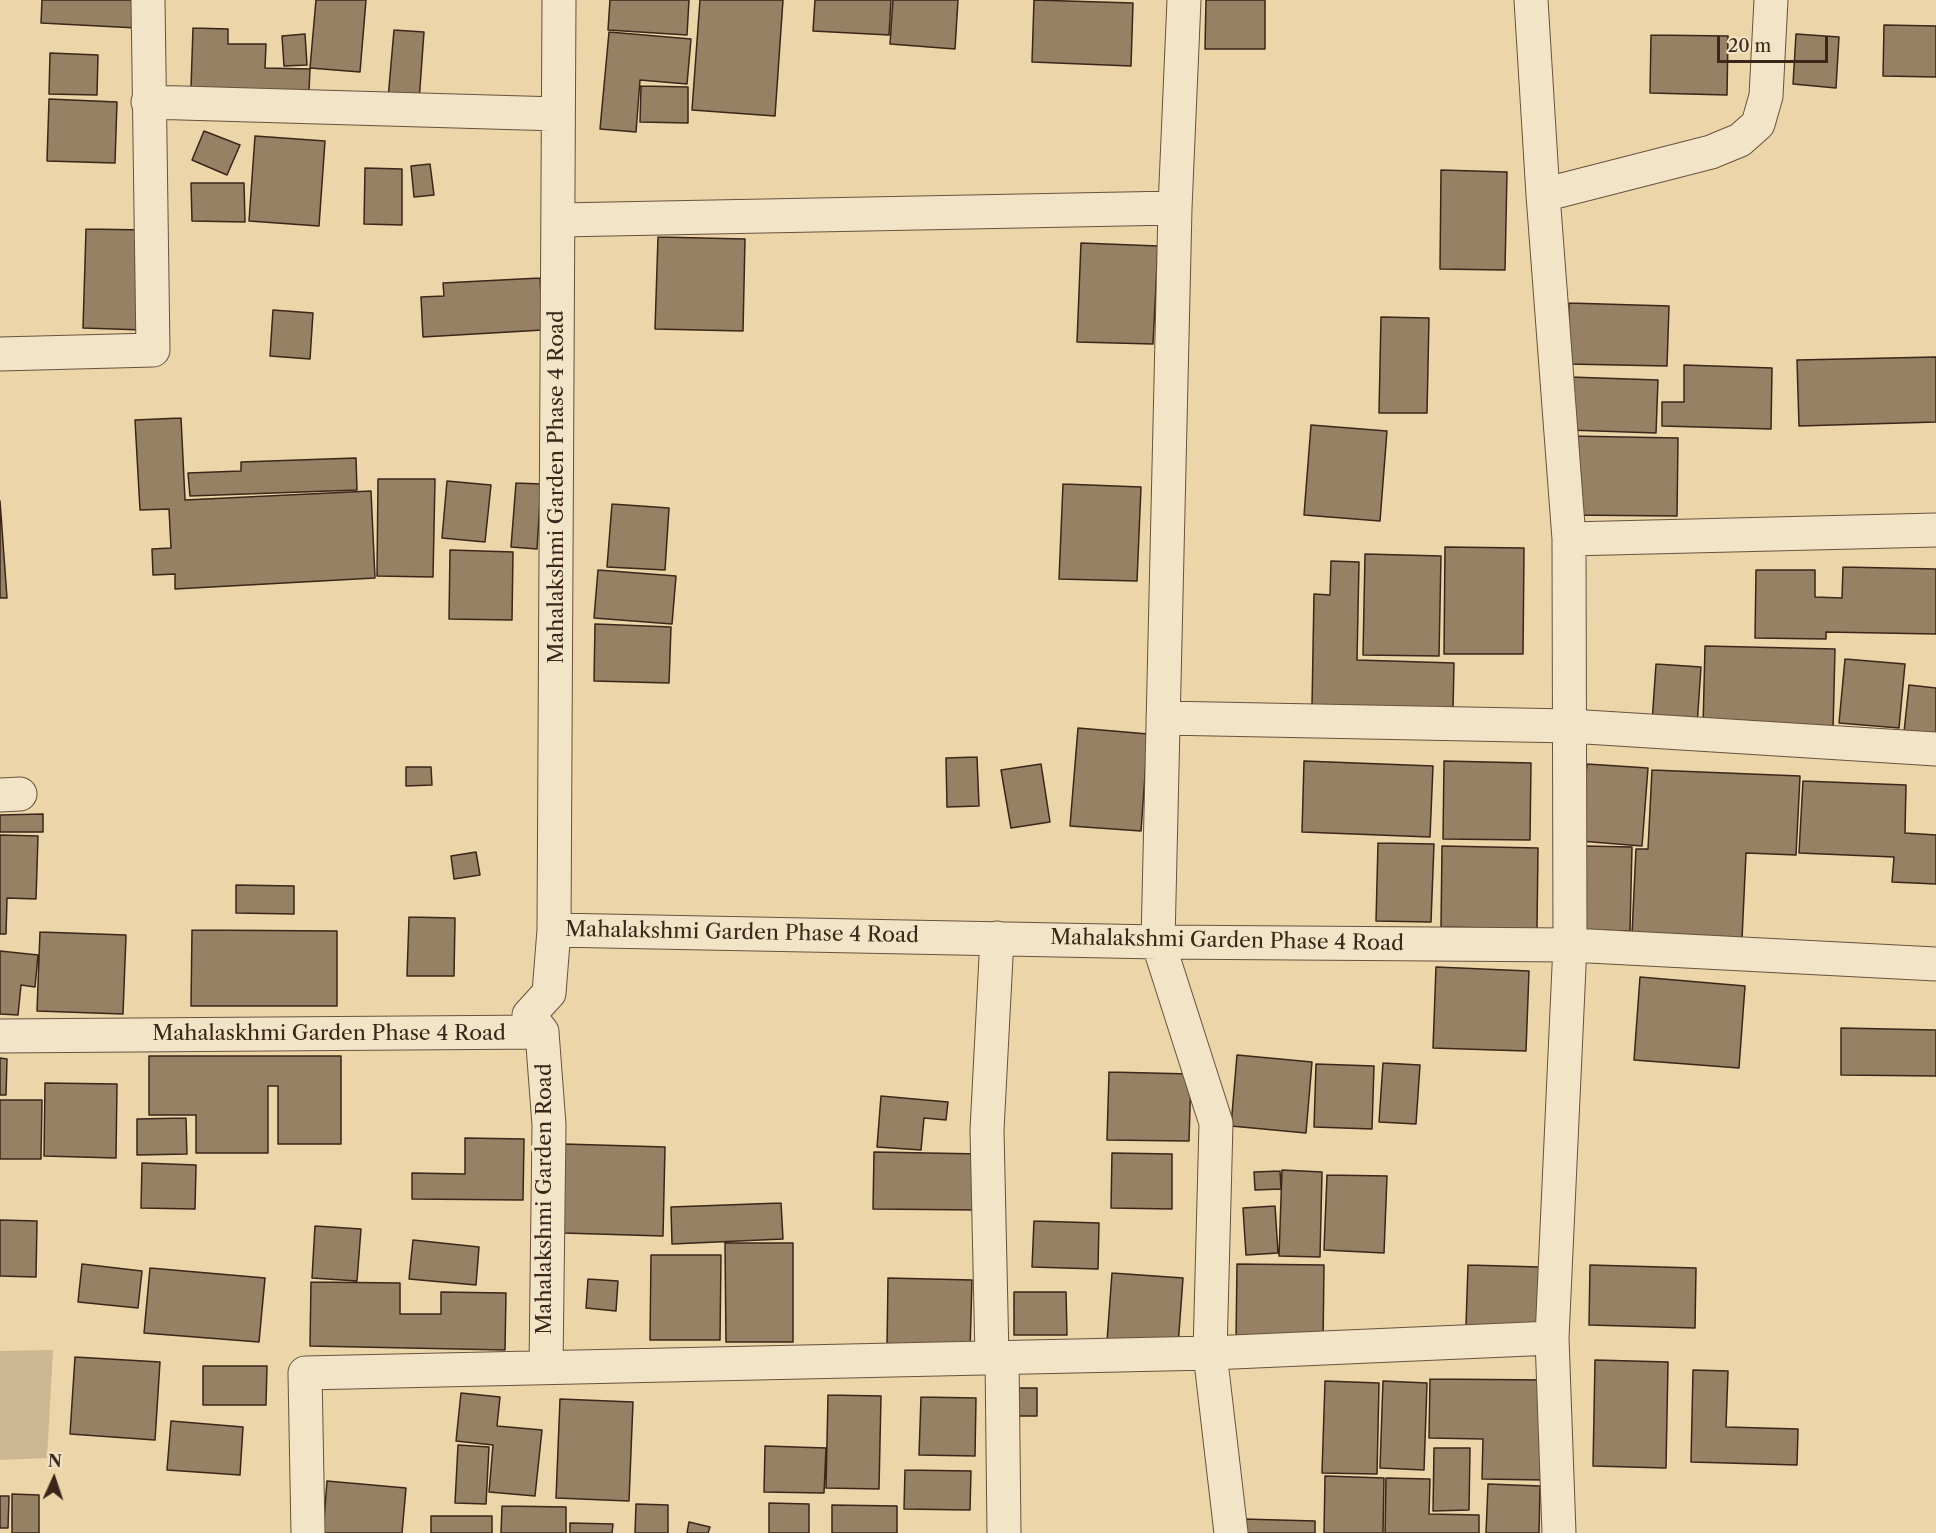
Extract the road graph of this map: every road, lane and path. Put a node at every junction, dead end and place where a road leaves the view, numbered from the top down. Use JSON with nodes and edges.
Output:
{"nodes":[{"id":1,"x":147,"y":0,"type":"edge"},
{"id":2,"x":559,"y":0,"type":"edge"},
{"id":3,"x":1184,"y":0,"type":"edge"},
{"id":4,"x":1531,"y":0,"type":"edge"},
{"id":5,"x":1771,"y":0,"type":"edge"},
{"id":6,"x":148,"y":102,"type":"junction"},
{"id":7,"x":558,"y":114,"type":"junction"},
{"id":8,"x":1543,"y":195,"type":"junction"},
{"id":9,"x":1175,"y":208,"type":"junction"},
{"id":10,"x":559,"y":220,"type":"junction"},
{"id":11,"x":0,"y":354,"type":"edge"},
{"id":12,"x":1936,"y":530,"type":"edge"},
{"id":13,"x":1569,"y":539,"type":"junction"},
{"id":14,"x":1163,"y":718,"type":"junction"},
{"id":15,"x":1570,"y":726,"type":"junction"},
{"id":16,"x":1936,"y":749,"type":"edge"},
{"id":17,"x":554,"y":930,"type":"junction"},
{"id":18,"x":998,"y":938,"type":"junction"},
{"id":19,"x":1158,"y":942,"type":"junction"},
{"id":20,"x":1570,"y":945,"type":"junction"},
{"id":21,"x":1936,"y":964,"type":"edge"},
{"id":22,"x":542,"y":1032,"type":"junction"},
{"id":23,"x":0,"y":1036,"type":"edge"},
{"id":24,"x":1552,"y":1338,"type":"junction"},
{"id":25,"x":1210,"y":1353,"type":"junction"},
{"id":26,"x":997,"y":1357,"type":"junction"},
{"id":27,"x":546,"y":1367,"type":"junction"},
{"id":28,"x":308,"y":1533,"type":"edge"},
{"id":29,"x":1004,"y":1533,"type":"edge"},
{"id":30,"x":1232,"y":1533,"type":"edge"},
{"id":31,"x":1559,"y":1533,"type":"edge"}],
"edges":[{"from":1,"to":6,"type":"street"},
{"from":2,"to":7,"type":"street","name":"Mahalakshmi Garden Phase 4 Road"},
{"from":3,"to":9,"type":"street"},
{"from":4,"to":8,"type":"street"},
{"from":5,"to":8,"type":"street"},
{"from":6,"to":7,"type":"street"},
{"from":6,"to":11,"type":"street"},
{"from":7,"to":10,"type":"street","name":"Mahalakshmi Garden Phase 4 Road"},
{"from":8,"to":13,"type":"street"},
{"from":9,"to":10,"type":"street"},
{"from":9,"to":14,"type":"street"},
{"from":10,"to":17,"type":"street","name":"Mahalakshmi Garden Phase 4 Road"},
{"from":12,"to":13,"type":"street"},
{"from":13,"to":15,"type":"street"},
{"from":14,"to":15,"type":"street"},
{"from":14,"to":19,"type":"street"},
{"from":15,"to":16,"type":"street"},
{"from":15,"to":20,"type":"street"},
{"from":17,"to":18,"type":"street","name":"Mahalakshmi Garden Phase 4 Road"},
{"from":17,"to":22,"type":"street","name":"Mahalaskhmi Garden Phase 4 Road"},
{"from":18,"to":19,"type":"street","name":"Mahalakshmi Garden Phase 4 Road"},
{"from":18,"to":26,"type":"street"},
{"from":19,"to":20,"type":"street","name":"Mahalakshmi Garden Phase 4 Road"},
{"from":19,"to":25,"type":"street"},
{"from":20,"to":21,"type":"street","name":"Mahalakshmi Garden Phase 4 Road"},
{"from":20,"to":24,"type":"street"},
{"from":22,"to":23,"type":"street","name":"Mahalaskhmi Garden Phase 4 Road"},
{"from":22,"to":27,"type":"street","name":"Mahalakshmi Garden Road"},
{"from":24,"to":25,"type":"street"},
{"from":24,"to":31,"type":"street"},
{"from":25,"to":26,"type":"street"},
{"from":25,"to":30,"type":"street"},
{"from":26,"to":27,"type":"street"},
{"from":26,"to":29,"type":"street"},
{"from":27,"to":28,"type":"street"}]}
